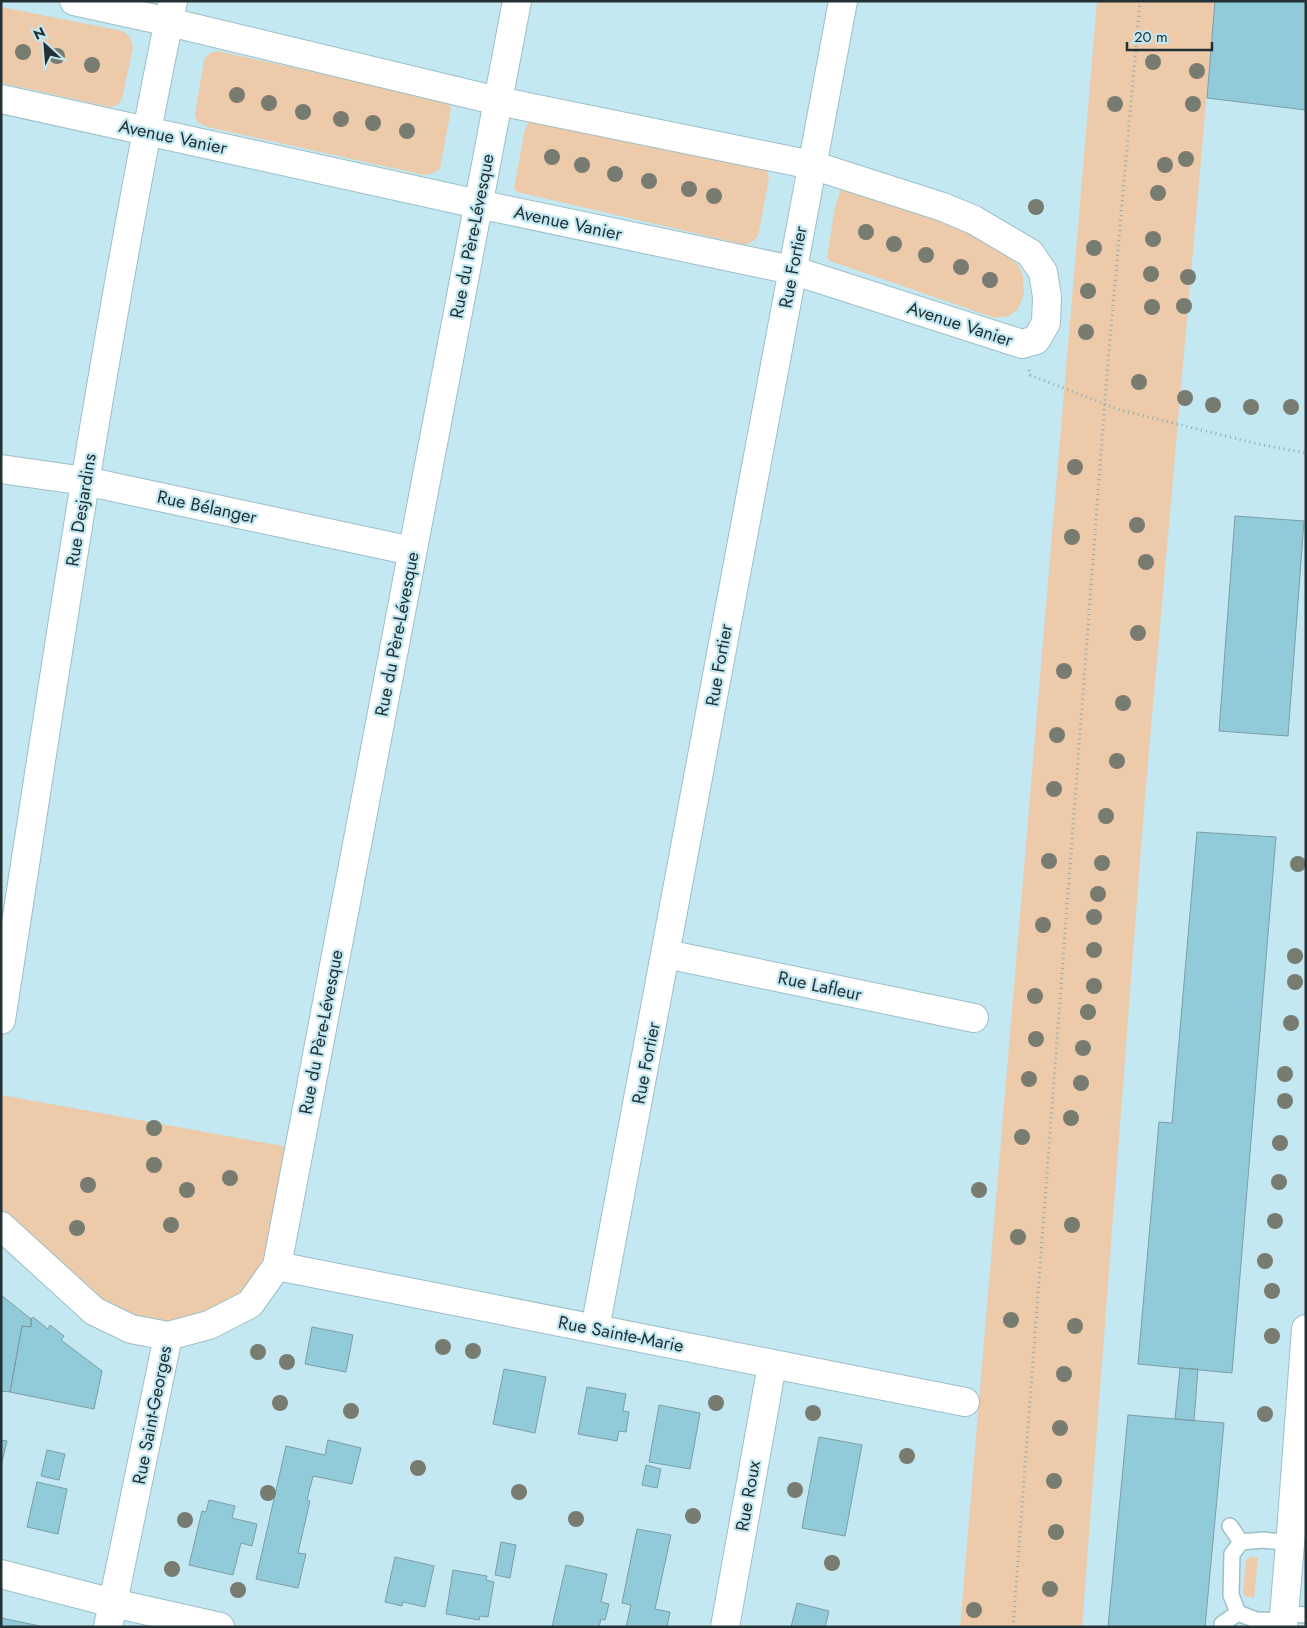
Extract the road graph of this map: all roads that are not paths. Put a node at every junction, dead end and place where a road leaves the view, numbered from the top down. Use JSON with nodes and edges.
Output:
{"nodes":[{"id":1,"x":74,"y":1,"type":"edge"},
{"id":2,"x":517,"y":1,"type":"edge"},
{"id":3,"x":843,"y":1,"type":"edge"},
{"id":4,"x":171,"y":12,"type":"edge"},
{"id":5,"x":1,"y":99,"type":"edge"},
{"id":6,"x":498,"y":101,"type":"junction"},
{"id":7,"x":147,"y":132,"type":"junction"},
{"id":8,"x":812,"y":165,"type":"junction"},
{"id":9,"x":478,"y":204,"type":"junction"},
{"id":10,"x":792,"y":270,"type":"junction"},
{"id":11,"x":1,"y":470,"type":"edge"},
{"id":12,"x":85,"y":481,"type":"junction"},
{"id":13,"x":412,"y":551,"type":"junction"},
{"id":14,"x":666,"y":954,"type":"junction"},
{"id":15,"x":974,"y":1018,"type":"dead end"},
{"id":16,"x":1,"y":1020,"type":"edge"},
{"id":17,"x":1,"y":1226,"type":"edge"},
{"id":18,"x":277,"y":1266,"type":"junction"},
{"id":19,"x":594,"y":1329,"type":"junction"},
{"id":20,"x":1306,"y":1329,"type":"edge"},
{"id":21,"x":168,"y":1336,"type":"junction"},
{"id":22,"x":772,"y":1365,"type":"junction"},
{"id":23,"x":965,"y":1402,"type":"dead end"},
{"id":24,"x":1230,"y":1526,"type":"dead end"},
{"id":25,"x":1296,"y":1529,"type":"edge"},
{"id":26,"x":1241,"y":1542,"type":"junction"},
{"id":27,"x":1,"y":1574,"type":"edge"},
{"id":28,"x":1238,"y":1613,"type":"junction"},
{"id":29,"x":111,"y":1615,"type":"edge"},
{"id":30,"x":1289,"y":1619,"type":"edge"},
{"id":31,"x":1222,"y":1624,"type":"dead end"},
{"id":32,"x":220,"y":1627,"type":"edge"},
{"id":33,"x":725,"y":1627,"type":"edge"}],
"edges":[{"from":1,"to":4,"type":"street","name":"Avenue Vanier"},
{"from":2,"to":6,"type":"street","name":"Rue du Père-Lévesque"},
{"from":3,"to":8,"type":"street","name":"Rue Fortier"},
{"from":4,"to":6,"type":"street","name":"Avenue Vanier"},
{"from":4,"to":7,"type":"street","name":"Rue Desjardins"},
{"from":5,"to":7,"type":"street","name":"Avenue Vanier"},
{"from":6,"to":8,"type":"street","name":"Avenue Vanier"},
{"from":6,"to":9,"type":"street","name":"Rue du Père-Lévesque"},
{"from":7,"to":9,"type":"street","name":"Avenue Vanier"},
{"from":7,"to":12,"type":"street","name":"Rue Desjardins"},
{"from":8,"to":10,"type":"street","name":"Rue Fortier"},
{"from":8,"to":10,"type":"street","name":"Avenue Vanier"},
{"from":9,"to":10,"type":"street","name":"Avenue Vanier"},
{"from":9,"to":13,"type":"street","name":"Rue du Père-Lévesque"},
{"from":10,"to":14,"type":"street","name":"Rue Fortier"},
{"from":11,"to":12,"type":"street","name":"Rue Bélanger"},
{"from":12,"to":13,"type":"street","name":"Rue Bélanger"},
{"from":12,"to":16,"type":"street","name":"Rue Desjardins"},
{"from":13,"to":18,"type":"street","name":"Rue du Père-Lévesque"},
{"from":14,"to":15,"type":"street","name":"Rue Lafleur"},
{"from":14,"to":19,"type":"street","name":"Rue Fortier"},
{"from":17,"to":21,"type":"street"},
{"from":18,"to":19,"type":"street","name":"Rue Sainte-Marie"},
{"from":18,"to":21,"type":"street","name":"Rue Saint-Georges"},
{"from":19,"to":22,"type":"street","name":"Rue Sainte-Marie"},
{"from":20,"to":25,"type":"street"},
{"from":21,"to":29,"type":"street","name":"Rue Saint-Georges"},
{"from":22,"to":23,"type":"street","name":"Rue Sainte-Marie"},
{"from":22,"to":33,"type":"street","name":"Rue Roux"},
{"from":24,"to":26,"type":"lane"},
{"from":25,"to":26,"type":"lane"},
{"from":25,"to":30,"type":"street"},
{"from":26,"to":28,"type":"lane"},
{"from":27,"to":29,"type":"street"},
{"from":28,"to":30,"type":"lane"},
{"from":28,"to":31,"type":"lane"},
{"from":29,"to":32,"type":"street"}]}
